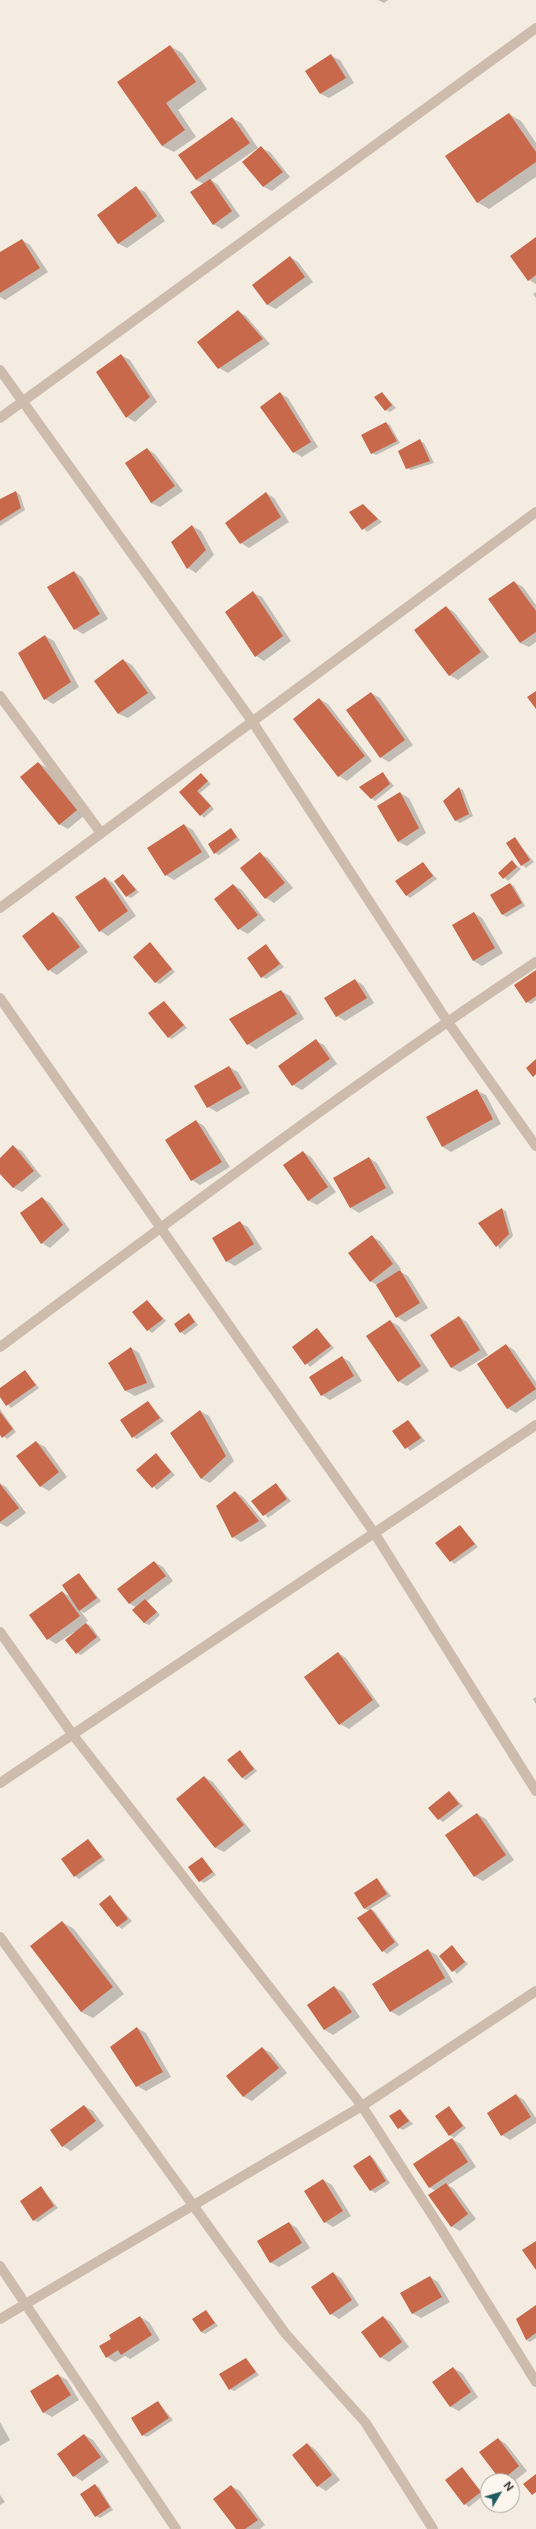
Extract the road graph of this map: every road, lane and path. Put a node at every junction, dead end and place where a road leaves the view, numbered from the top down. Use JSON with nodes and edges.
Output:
{"nodes":[{"id":1,"x":536,"y":28,"type":"edge"},
{"id":2,"x":0,"y":370,"type":"edge"},
{"id":3,"x":23,"y":401,"type":"junction"},
{"id":4,"x":0,"y":418,"type":"edge"},
{"id":5,"x":536,"y":512,"type":"edge"},
{"id":6,"x":0,"y":696,"type":"edge"},
{"id":7,"x":252,"y":721,"type":"junction"},
{"id":8,"x":101,"y":833,"type":"junction"},
{"id":9,"x":0,"y":908,"type":"edge"},
{"id":10,"x":536,"y":962,"type":"edge"},
{"id":11,"x":0,"y":998,"type":"edge"},
{"id":12,"x":448,"y":1021,"type":"junction"},
{"id":13,"x":536,"y":1146,"type":"edge"},
{"id":14,"x":160,"y":1228,"type":"junction"},
{"id":15,"x":0,"y":1347,"type":"edge"},
{"id":16,"x":536,"y":1425,"type":"edge"},
{"id":17,"x":375,"y":1534,"type":"junction"},
{"id":18,"x":0,"y":1632,"type":"edge"},
{"id":19,"x":73,"y":1735,"type":"junction"},
{"id":20,"x":0,"y":1783,"type":"edge"},
{"id":21,"x":536,"y":1791,"type":"edge"},
{"id":22,"x":0,"y":1937,"type":"edge"},
{"id":23,"x":536,"y":1991,"type":"edge"},
{"id":24,"x":362,"y":2106,"type":"junction"},
{"id":25,"x":194,"y":2205,"type":"junction"},
{"id":26,"x":0,"y":2266,"type":"edge"},
{"id":27,"x":26,"y":2304,"type":"junction"},
{"id":28,"x":0,"y":2319,"type":"edge"},
{"id":29,"x":536,"y":2382,"type":"edge"},
{"id":30,"x":176,"y":2529,"type":"edge"},
{"id":31,"x":433,"y":2529,"type":"edge"}],
"edges":[{"from":1,"to":3,"type":"street"},
{"from":2,"to":3,"type":"street"},
{"from":3,"to":4,"type":"street"},
{"from":3,"to":7,"type":"street"},
{"from":5,"to":7,"type":"street"},
{"from":6,"to":8,"type":"street"},
{"from":7,"to":8,"type":"street"},
{"from":7,"to":12,"type":"street"},
{"from":8,"to":9,"type":"street"},
{"from":10,"to":12,"type":"street"},
{"from":11,"to":14,"type":"street"},
{"from":12,"to":13,"type":"street"},
{"from":12,"to":14,"type":"street"},
{"from":14,"to":15,"type":"street"},
{"from":14,"to":17,"type":"street"},
{"from":16,"to":17,"type":"street"},
{"from":17,"to":19,"type":"street"},
{"from":17,"to":21,"type":"street"},
{"from":18,"to":19,"type":"street"},
{"from":19,"to":20,"type":"street"},
{"from":19,"to":24,"type":"street"},
{"from":22,"to":25,"type":"street"},
{"from":23,"to":24,"type":"street"},
{"from":24,"to":25,"type":"street"},
{"from":24,"to":29,"type":"street"},
{"from":25,"to":27,"type":"street"},
{"from":25,"to":31,"type":"street"},
{"from":26,"to":27,"type":"street"},
{"from":27,"to":28,"type":"street"},
{"from":27,"to":30,"type":"street"}]}
